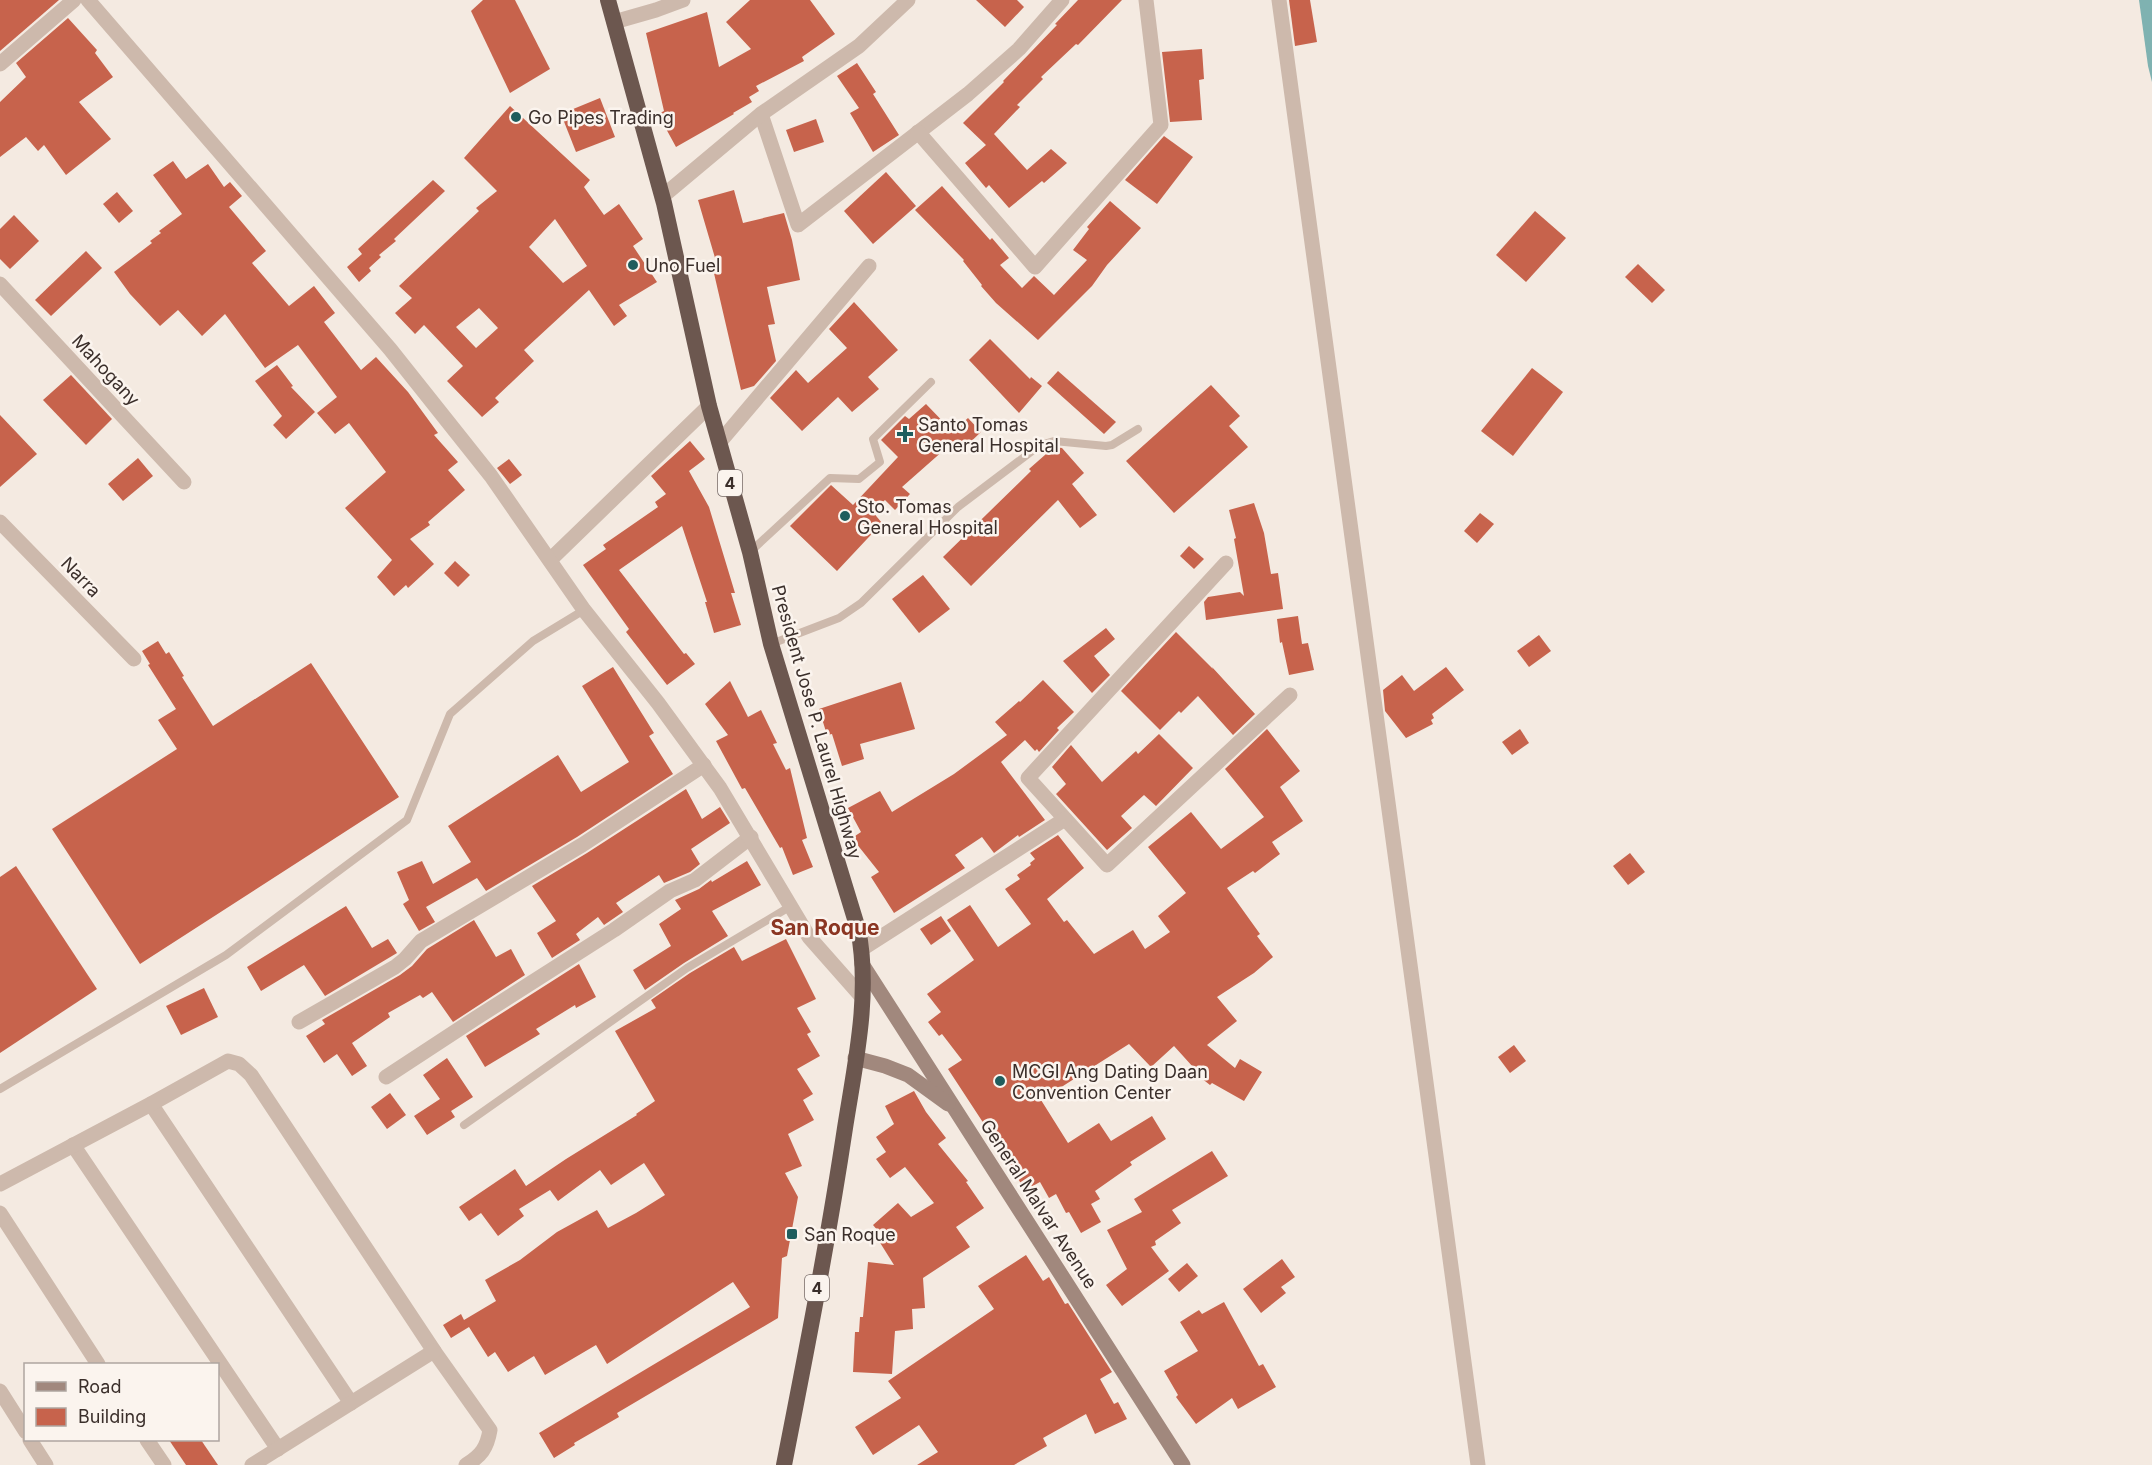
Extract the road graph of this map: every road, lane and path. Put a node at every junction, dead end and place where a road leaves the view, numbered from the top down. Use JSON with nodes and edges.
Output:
{"nodes":[{"id":1,"x":74,"y":0,"type":"edge"},
{"id":2,"x":88,"y":0,"type":"edge"},
{"id":3,"x":608,"y":0,"type":"edge"},
{"id":4,"x":683,"y":0,"type":"edge"},
{"id":5,"x":908,"y":0,"type":"edge"},
{"id":6,"x":1062,"y":0,"type":"edge"},
{"id":7,"x":1146,"y":0,"type":"edge"},
{"id":8,"x":1279,"y":0,"type":"edge"},
{"id":9,"x":614,"y":22,"type":"junction"},
{"id":10,"x":0,"y":64,"type":"edge"},
{"id":11,"x":761,"y":114,"type":"junction"},
{"id":12,"x":918,"y":132,"type":"junction"},
{"id":13,"x":663,"y":196,"type":"junction"},
{"id":14,"x":869,"y":266,"type":"dead end"},
{"id":15,"x":0,"y":284,"type":"edge"},
{"id":16,"x":931,"y":382,"type":"dead end"},
{"id":17,"x":709,"y":406,"type":"junction"},
{"id":18,"x":1138,"y":429,"type":"dead end"},
{"id":19,"x":719,"y":443,"type":"junction"},
{"id":20,"x":184,"y":482,"type":"dead end"},
{"id":21,"x":0,"y":522,"type":"edge"},
{"id":22,"x":750,"y":552,"type":"junction"},
{"id":23,"x":550,"y":560,"type":"junction"},
{"id":24,"x":1226,"y":562,"type":"dead end"},
{"id":25,"x":584,"y":610,"type":"junction"},
{"id":26,"x":771,"y":644,"type":"junction"},
{"id":27,"x":134,"y":659,"type":"dead end"},
{"id":28,"x":1290,"y":695,"type":"dead end"},
{"id":29,"x":704,"y":765,"type":"junction"},
{"id":30,"x":1065,"y":819,"type":"junction"},
{"id":31,"x":751,"y":837,"type":"junction"},
{"id":32,"x":792,"y":906,"type":"junction"},
{"id":33,"x":862,"y":956,"type":"junction"},
{"id":34,"x":862,"y":997,"type":"junction"},
{"id":35,"x":299,"y":1022,"type":"dead end"},
{"id":36,"x":855,"y":1058,"type":"junction"},
{"id":37,"x":386,"y":1077,"type":"dead end"},
{"id":38,"x":0,"y":1089,"type":"edge"},
{"id":39,"x":151,"y":1104,"type":"junction"},
{"id":40,"x":955,"y":1109,"type":"junction"},
{"id":41,"x":464,"y":1125,"type":"dead end"},
{"id":42,"x":72,"y":1145,"type":"junction"},
{"id":43,"x":0,"y":1184,"type":"edge"},
{"id":44,"x":0,"y":1213,"type":"edge"},
{"id":45,"x":434,"y":1351,"type":"junction"},
{"id":46,"x":98,"y":1363,"type":"edge"},
{"id":47,"x":0,"y":1391,"type":"edge"},
{"id":48,"x":351,"y":1403,"type":"junction"},
{"id":49,"x":24,"y":1429,"type":"edge"},
{"id":50,"x":31,"y":1441,"type":"edge"},
{"id":51,"x":148,"y":1441,"type":"edge"},
{"id":52,"x":278,"y":1449,"type":"junction"},
{"id":53,"x":46,"y":1465,"type":"edge"},
{"id":54,"x":164,"y":1465,"type":"edge"},
{"id":55,"x":252,"y":1465,"type":"edge"},
{"id":56,"x":466,"y":1465,"type":"edge"},
{"id":57,"x":784,"y":1465,"type":"edge"},
{"id":58,"x":1183,"y":1465,"type":"edge"},
{"id":59,"x":1478,"y":1465,"type":"edge"}],
"edges":[{"from":1,"to":10,"type":"street"},
{"from":2,"to":23,"type":"street"},
{"from":3,"to":9,"type":"highway","name":"President Jose P. Laurel Highway","number":"4"},
{"from":4,"to":9,"type":"street"},
{"from":5,"to":11,"type":"street"},
{"from":6,"to":12,"type":"street"},
{"from":7,"to":12,"type":"street"},
{"from":8,"to":59,"type":"street"},
{"from":9,"to":13,"type":"highway","name":"President Jose P. Laurel Highway","number":"4"},
{"from":11,"to":12,"type":"street"},
{"from":11,"to":13,"type":"street"},
{"from":13,"to":17,"type":"highway","name":"President Jose P. Laurel Highway","number":"4"},
{"from":14,"to":19,"type":"street"},
{"from":15,"to":20,"type":"street","name":"Mahogany"},
{"from":16,"to":22,"type":"lane"},
{"from":17,"to":19,"type":"highway","name":"President Jose P. Laurel Highway","number":"4"},
{"from":17,"to":23,"type":"street"},
{"from":18,"to":26,"type":"lane"},
{"from":19,"to":22,"type":"highway","name":"President Jose P. Laurel Highway","number":"4"},
{"from":21,"to":27,"type":"street","name":"Narra"},
{"from":22,"to":26,"type":"highway","name":"President Jose P. Laurel Highway","number":"4"},
{"from":23,"to":25,"type":"street"},
{"from":24,"to":30,"type":"street"},
{"from":25,"to":29,"type":"street"},
{"from":25,"to":38,"type":"lane"},
{"from":26,"to":33,"type":"highway","name":"President Jose P. Laurel Highway","number":"4"},
{"from":28,"to":30,"type":"street"},
{"from":29,"to":31,"type":"street"},
{"from":29,"to":35,"type":"street"},
{"from":30,"to":33,"type":"street"},
{"from":31,"to":32,"type":"street"},
{"from":31,"to":37,"type":"street"},
{"from":32,"to":34,"type":"street"},
{"from":32,"to":41,"type":"lane"},
{"from":33,"to":34,"type":"highway","name":"President Jose P. Laurel Highway","number":"4"},
{"from":33,"to":40,"type":"main road","name":"General Malvar Avenue","number":"4"},
{"from":34,"to":36,"type":"highway","name":"President Jose P. Laurel Highway","number":"4"},
{"from":36,"to":40,"type":"main road"},
{"from":36,"to":57,"type":"highway","name":"President Jose P. Laurel Highway","number":"4"},
{"from":39,"to":42,"type":"street"},
{"from":39,"to":45,"type":"street"},
{"from":39,"to":48,"type":"street"},
{"from":40,"to":58,"type":"main road","name":"General Malvar Avenue","number":"4"},
{"from":42,"to":43,"type":"street"},
{"from":42,"to":52,"type":"street"},
{"from":44,"to":46,"type":"street"},
{"from":45,"to":48,"type":"street"},
{"from":45,"to":56,"type":"street"},
{"from":47,"to":49,"type":"street"},
{"from":48,"to":52,"type":"street"},
{"from":50,"to":53,"type":"street"},
{"from":51,"to":54,"type":"street"},
{"from":52,"to":55,"type":"street"}]}
